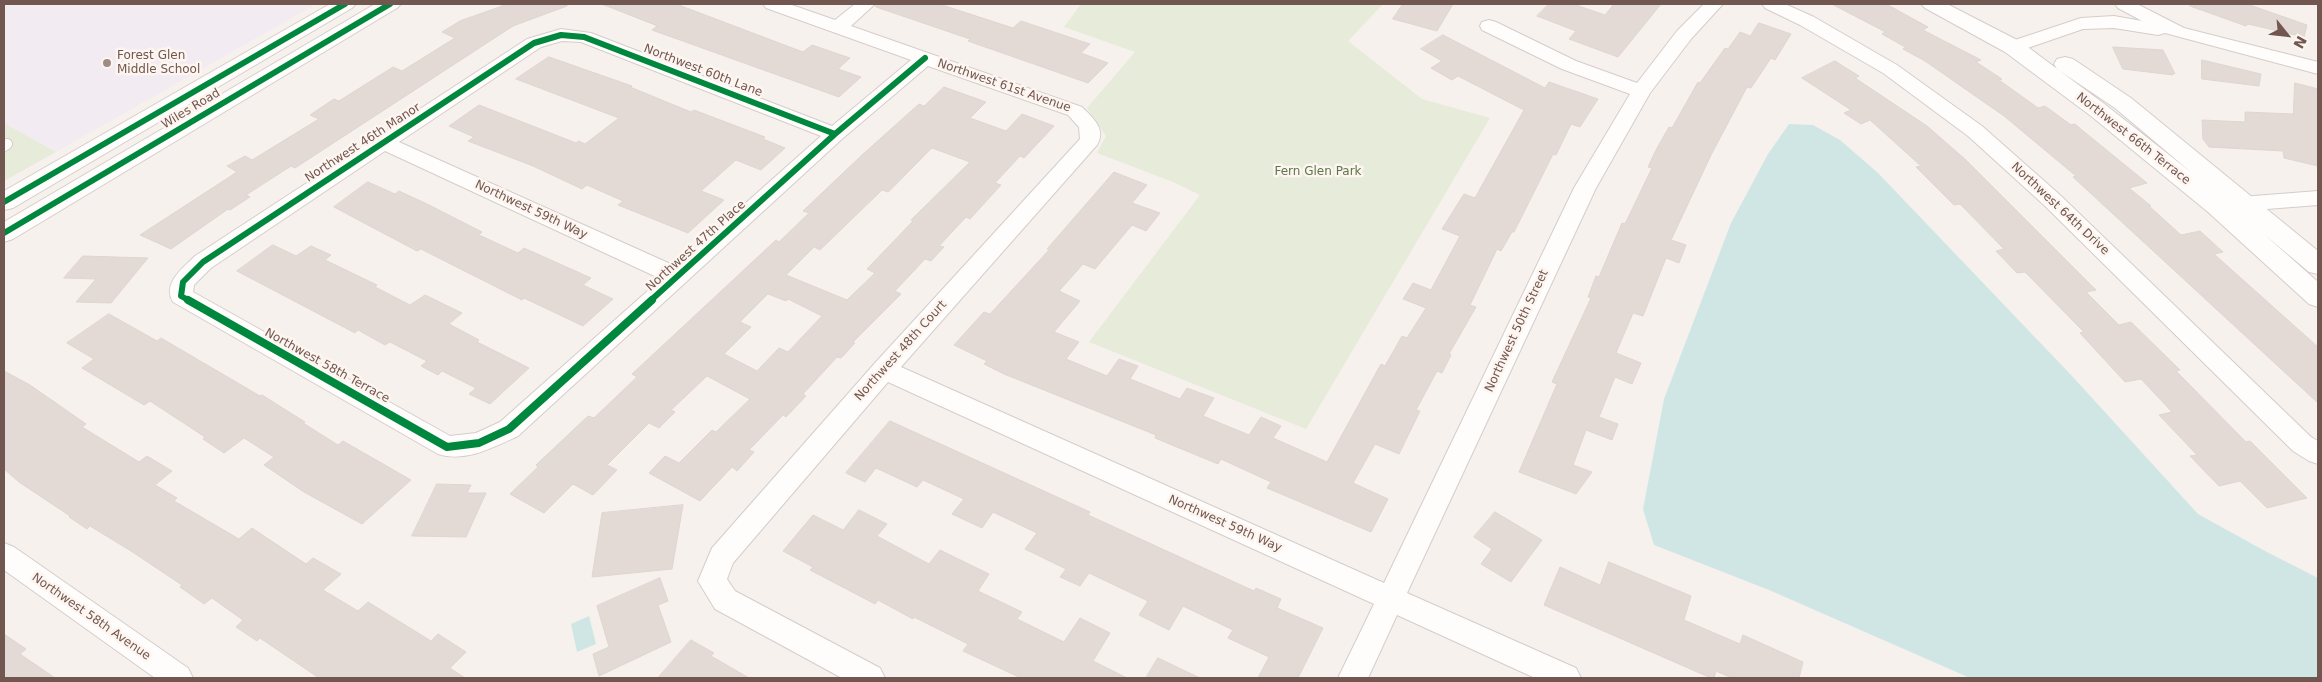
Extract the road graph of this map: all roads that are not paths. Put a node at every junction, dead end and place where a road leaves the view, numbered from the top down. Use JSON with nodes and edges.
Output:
{"nodes":[{"id":1,"x":345,"y":4,"type":"edge"},
{"id":2,"x":390,"y":4,"type":"edge"},
{"id":3,"x":772,"y":4,"type":"edge"},
{"id":4,"x":866,"y":4,"type":"edge"},
{"id":5,"x":1714,"y":4,"type":"edge"},
{"id":6,"x":1771,"y":4,"type":"edge"},
{"id":7,"x":1932,"y":4,"type":"edge"},
{"id":8,"x":1962,"y":4,"type":"edge"},
{"id":9,"x":2124,"y":4,"type":"edge"},
{"id":10,"x":1489,"y":26,"type":"dead end"},
{"id":11,"x":838,"y":27,"type":"junction"},
{"id":12,"x":2177,"y":32,"type":"junction"},
{"id":13,"x":561,"y":35,"type":"joint"},
{"id":14,"x":2022,"y":44,"type":"junction"},
{"id":15,"x":925,"y":58,"type":"junction"},
{"id":16,"x":2318,"y":68,"type":"edge"},
{"id":17,"x":1641,"y":91,"type":"junction"},
{"id":18,"x":1089,"y":125,"type":"joint"},
{"id":19,"x":835,"y":134,"type":"junction"},
{"id":20,"x":384,"y":143,"type":"junction"},
{"id":21,"x":2318,"y":198,"type":"edge"},
{"id":22,"x":4,"y":202,"type":"edge"},
{"id":23,"x":2247,"y":204,"type":"junction"},
{"id":24,"x":2217,"y":206,"type":"junction"},
{"id":25,"x":4,"y":233,"type":"edge"},
{"id":26,"x":2318,"y":265,"type":"edge"},
{"id":27,"x":678,"y":277,"type":"junction"},
{"id":28,"x":183,"y":282,"type":"joint"},
{"id":29,"x":2318,"y":297,"type":"edge"},
{"id":30,"x":884,"y":370,"type":"junction"},
{"id":31,"x":479,"y":443,"type":"joint"},
{"id":32,"x":2318,"y":454,"type":"edge"},
{"id":33,"x":4,"y":555,"type":"edge"},
{"id":34,"x":1390,"y":598,"type":"junction"},
{"id":35,"x":178,"y":678,"type":"edge"},
{"id":36,"x":870,"y":678,"type":"edge"},
{"id":37,"x":1353,"y":678,"type":"edge"},
{"id":38,"x":1566,"y":678,"type":"edge"}],
"edges":[{"from":1,"to":22,"type":"street","name":"Wiles Road"},
{"from":2,"to":25,"type":"street","name":"Wiles Road"},
{"from":3,"to":11,"type":"street","name":"Northwest 61st Avenue"},
{"from":4,"to":11,"type":"street"},
{"from":5,"to":17,"type":"street","name":"Northwest 50th Street"},
{"from":6,"to":32,"type":"street","name":"Northwest 64th Drive"},
{"from":7,"to":14,"type":"street","name":"Northwest 66th Terrace"},
{"from":8,"to":14,"type":"street","name":"Northwest 66th Terrace"},
{"from":9,"to":12,"type":"street"},
{"from":10,"to":17,"type":"street"},
{"from":11,"to":15,"type":"street","name":"Northwest 61st Avenue"},
{"from":12,"to":14,"type":"street"},
{"from":12,"to":16,"type":"street"},
{"from":13,"to":19,"type":"street","name":"Northwest 60th Lane"},
{"from":13,"to":20,"type":"street","name":"Northwest 46th Manor"},
{"from":14,"to":23,"type":"street","name":"Northwest 66th Terrace"},
{"from":14,"to":24,"type":"street","name":"Northwest 66th Terrace"},
{"from":15,"to":18,"type":"street","name":"Northwest 61st Avenue"},
{"from":15,"to":19,"type":"street","name":"Northwest 47th Place"},
{"from":17,"to":34,"type":"street","name":"Northwest 50th Street"},
{"from":18,"to":30,"type":"street","name":"Northwest 48th Court"},
{"from":19,"to":27,"type":"street","name":"Northwest 47th Place"},
{"from":20,"to":27,"type":"street","name":"Northwest 59th Way"},
{"from":20,"to":28,"type":"street","name":"Northwest 46th Manor"},
{"from":21,"to":23,"type":"street"},
{"from":23,"to":24,"type":"street"},
{"from":23,"to":26,"type":"street","name":"Northwest 66th Terrace"},
{"from":24,"to":29,"type":"street","name":"Northwest 66th Terrace"},
{"from":27,"to":31,"type":"street","name":"Northwest 47th Place"},
{"from":28,"to":31,"type":"street","name":"Northwest 58th Terrace"},
{"from":30,"to":34,"type":"street","name":"Northwest 59th Way"},
{"from":30,"to":36,"type":"street","name":"Northwest 48th Court"},
{"from":33,"to":35,"type":"street","name":"Northwest 58th Avenue"},
{"from":34,"to":37,"type":"street","name":"Northwest 50th Street"},
{"from":34,"to":38,"type":"street","name":"Northwest 59th Way"}]}
